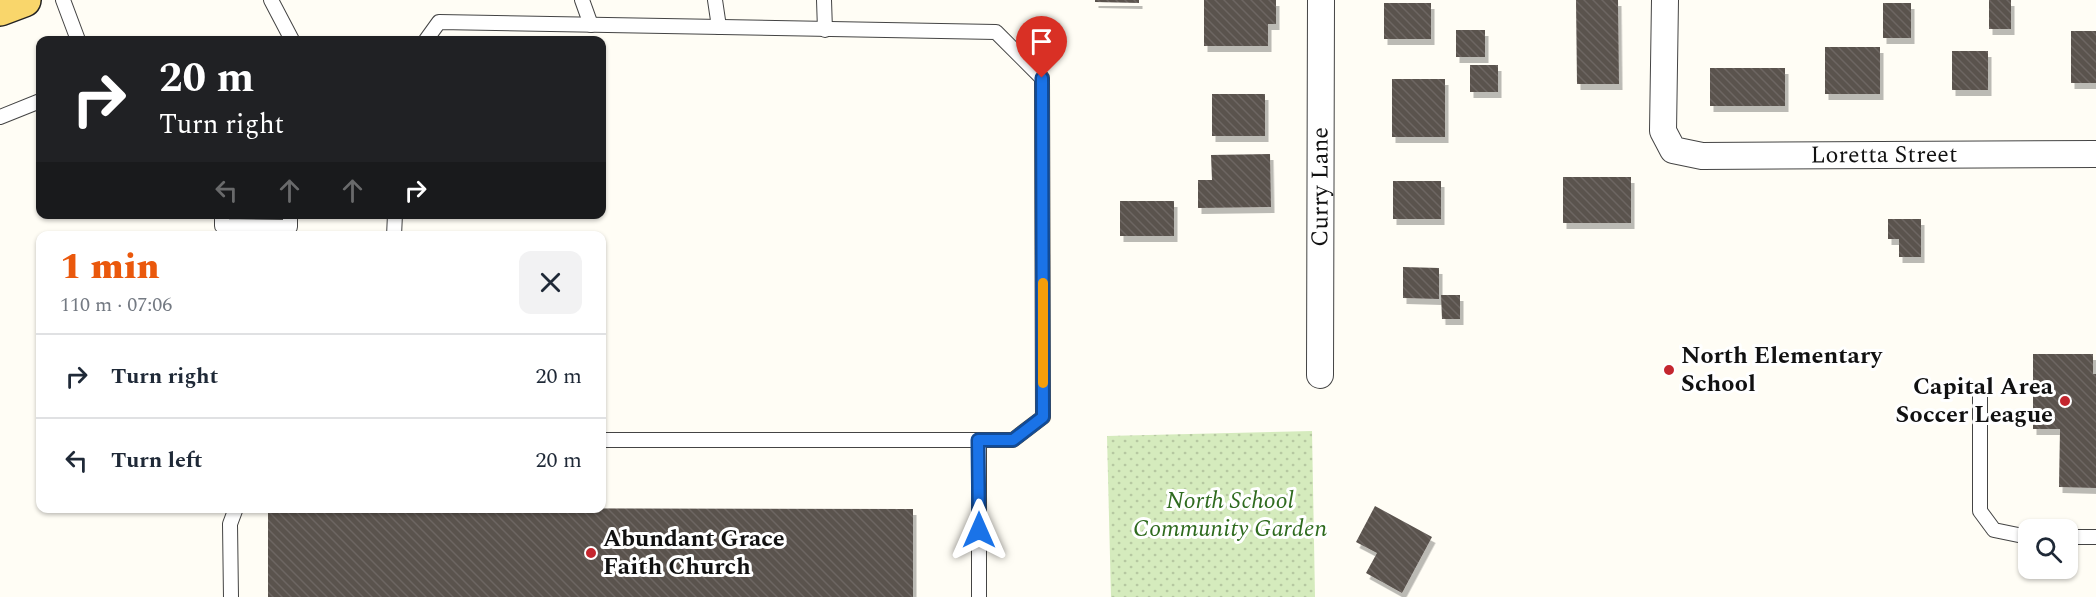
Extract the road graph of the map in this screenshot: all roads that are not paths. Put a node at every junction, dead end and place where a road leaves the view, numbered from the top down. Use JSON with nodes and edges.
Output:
{"nodes":[{"id":1,"x":24,"y":0,"type":"edge"},
{"id":2,"x":63,"y":0,"type":"edge"},
{"id":3,"x":271,"y":0,"type":"edge"},
{"id":4,"x":582,"y":0,"type":"edge"},
{"id":5,"x":715,"y":0,"type":"edge"},
{"id":6,"x":824,"y":0,"type":"edge"},
{"id":7,"x":1321,"y":0,"type":"edge"},
{"id":8,"x":1665,"y":0,"type":"edge"},
{"id":9,"x":0,"y":9,"type":"edge"},
{"id":10,"x":591,"y":25,"type":"junction"},
{"id":11,"x":719,"y":27,"type":"junction"},
{"id":12,"x":825,"y":30,"type":"junction"},
{"id":13,"x":76,"y":36,"type":"edge"},
{"id":14,"x":288,"y":36,"type":"edge"},
{"id":15,"x":429,"y":36,"type":"edge"},
{"id":16,"x":36,"y":103,"type":"edge"},
{"id":17,"x":0,"y":117,"type":"edge"},
{"id":18,"x":2096,"y":154,"type":"edge"},
{"id":19,"x":222,"y":219,"type":"edge"},
{"id":20,"x":290,"y":219,"type":"edge"},
{"id":21,"x":1320,"y":375,"type":"dead end"},
{"id":22,"x":1980,"y":390,"type":"dead end"},
{"id":23,"x":606,"y":440,"type":"edge"},
{"id":24,"x":978,"y":440,"type":"junction"},
{"id":25,"x":234,"y":513,"type":"edge"},
{"id":26,"x":2018,"y":535,"type":"edge"},
{"id":27,"x":2078,"y":537,"type":"edge"},
{"id":28,"x":2096,"y":537,"type":"edge"},
{"id":29,"x":231,"y":597,"type":"edge"},
{"id":30,"x":979,"y":597,"type":"edge"}],
"edges":[{"from":1,"to":9,"type":"main road"},
{"from":2,"to":13,"type":"lane"},
{"from":3,"to":14,"type":"lane"},
{"from":4,"to":10,"type":"lane"},
{"from":5,"to":11,"type":"lane"},
{"from":6,"to":12,"type":"lane"},
{"from":7,"to":21,"type":"street","name":"Curry Lane"},
{"from":8,"to":18,"type":"street","name":"Loretta Street"},
{"from":10,"to":11,"type":"lane"},
{"from":10,"to":15,"type":"lane"},
{"from":11,"to":12,"type":"lane"},
{"from":12,"to":24,"type":"lane"},
{"from":16,"to":17,"type":"lane"},
{"from":19,"to":20,"type":"lane"},
{"from":22,"to":26,"type":"lane"},
{"from":23,"to":24,"type":"lane"},
{"from":24,"to":30,"type":"lane"},
{"from":25,"to":29,"type":"lane"},
{"from":27,"to":28,"type":"lane"}]}
